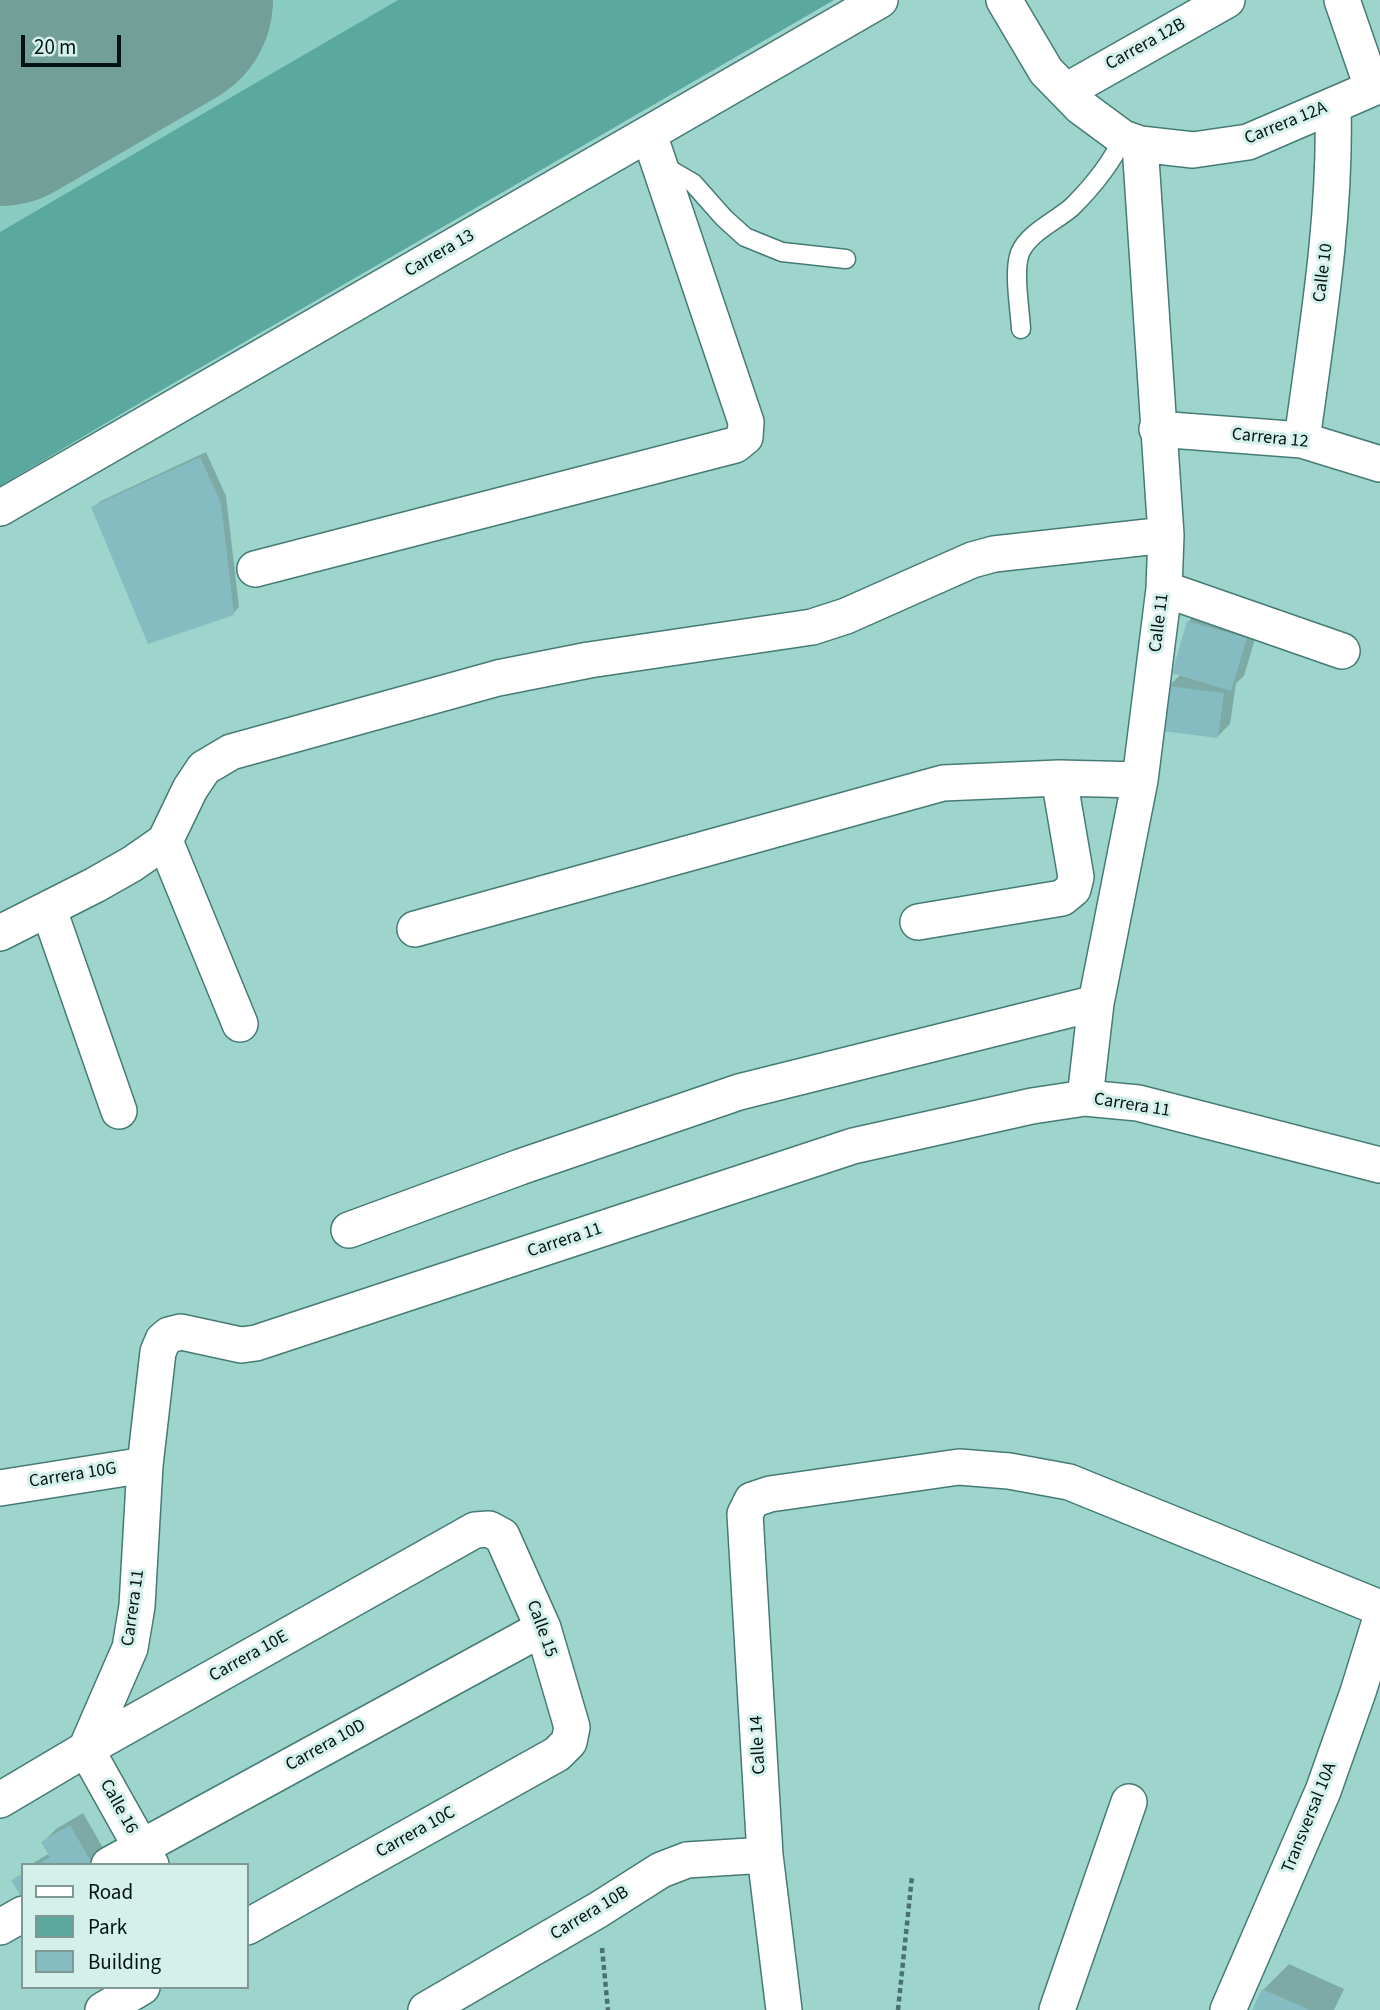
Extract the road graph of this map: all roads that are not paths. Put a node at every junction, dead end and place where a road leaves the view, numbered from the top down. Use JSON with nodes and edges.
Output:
{"nodes":[{"id":1,"x":880,"y":0,"type":"edge"},
{"id":2,"x":1004,"y":0,"type":"edge"},
{"id":3,"x":1227,"y":0,"type":"edge"},
{"id":4,"x":1342,"y":0,"type":"edge"},
{"id":5,"x":1376,"y":86,"type":"edge"},
{"id":6,"x":1066,"y":91,"type":"junction"},
{"id":7,"x":1333,"y":106,"type":"junction"},
{"id":8,"x":1132,"y":141,"type":"junction"},
{"id":9,"x":654,"y":149,"type":"junction"},
{"id":10,"x":846,"y":259,"type":"dead end"},
{"id":11,"x":1021,"y":329,"type":"dead end"},
{"id":12,"x":1157,"y":429,"type":"junction"},
{"id":13,"x":1303,"y":440,"type":"junction"},
{"id":14,"x":1380,"y":464,"type":"edge"},
{"id":15,"x":0,"y":509,"type":"edge"},
{"id":16,"x":1166,"y":535,"type":"junction"},
{"id":17,"x":255,"y":569,"type":"dead end"},
{"id":18,"x":1164,"y":589,"type":"junction"},
{"id":19,"x":1342,"y":651,"type":"dead end"},
{"id":20,"x":1059,"y":778,"type":"junction"},
{"id":21,"x":1140,"y":780,"type":"junction"},
{"id":22,"x":165,"y":841,"type":"junction"},
{"id":23,"x":49,"y":910,"type":"junction"},
{"id":24,"x":918,"y":922,"type":"dead end"},
{"id":25,"x":415,"y":929,"type":"dead end"},
{"id":26,"x":0,"y":933,"type":"edge"},
{"id":27,"x":1096,"y":1003,"type":"junction"},
{"id":28,"x":240,"y":1024,"type":"dead end"},
{"id":29,"x":1085,"y":1098,"type":"junction"},
{"id":30,"x":120,"y":1111,"type":"dead end"},
{"id":31,"x":1380,"y":1165,"type":"edge"},
{"id":32,"x":349,"y":1230,"type":"dead end"},
{"id":33,"x":145,"y":1465,"type":"junction"},
{"id":34,"x":0,"y":1488,"type":"edge"},
{"id":35,"x":502,"y":1535,"type":"joint"},
{"id":36,"x":1380,"y":1608,"type":"edge"},
{"id":37,"x":1380,"y":1621,"type":"edge"},
{"id":38,"x":543,"y":1628,"type":"junction"},
{"id":39,"x":572,"y":1727,"type":"joint"},
{"id":40,"x":86,"y":1749,"type":"junction"},
{"id":41,"x":0,"y":1800,"type":"edge"},
{"id":42,"x":1129,"y":1802,"type":"dead end"},
{"id":43,"x":765,"y":1855,"type":"junction"},
{"id":44,"x":145,"y":1856,"type":"edge"},
{"id":45,"x":117,"y":1863,"type":"edge"},
{"id":46,"x":21,"y":1915,"type":"edge"},
{"id":47,"x":248,"y":1926,"type":"edge"},
{"id":48,"x":0,"y":1927,"type":"edge"},
{"id":49,"x":139,"y":1989,"type":"edge"},
{"id":50,"x":103,"y":2010,"type":"edge"},
{"id":51,"x":426,"y":2010,"type":"edge"},
{"id":52,"x":784,"y":2010,"type":"edge"},
{"id":53,"x":1057,"y":2010,"type":"edge"},
{"id":54,"x":1228,"y":2010,"type":"edge"}],
"edges":[{"from":1,"to":9,"type":"street","name":"Carrera 13"},
{"from":2,"to":6,"type":"street","name":"Carrera 12A"},
{"from":3,"to":6,"type":"street","name":"Carrera 12B"},
{"from":4,"to":5,"type":"street"},
{"from":5,"to":7,"type":"street","name":"Carrera 12A"},
{"from":6,"to":8,"type":"street","name":"Carrera 12A"},
{"from":7,"to":8,"type":"street","name":"Carrera 12A"},
{"from":7,"to":13,"type":"street","name":"Calle 10"},
{"from":8,"to":11,"type":"lane"},
{"from":8,"to":12,"type":"street","name":"Calle 11"},
{"from":9,"to":10,"type":"lane"},
{"from":9,"to":15,"type":"street","name":"Carrera 13"},
{"from":9,"to":17,"type":"street"},
{"from":12,"to":13,"type":"street","name":"Carrera 12"},
{"from":12,"to":16,"type":"street","name":"Calle 11"},
{"from":13,"to":14,"type":"street","name":"Carrera 12"},
{"from":16,"to":18,"type":"street","name":"Calle 11"},
{"from":16,"to":22,"type":"street"},
{"from":18,"to":19,"type":"street"},
{"from":18,"to":21,"type":"street","name":"Calle 11"},
{"from":20,"to":21,"type":"street"},
{"from":20,"to":24,"type":"street"},
{"from":20,"to":25,"type":"street"},
{"from":21,"to":27,"type":"street","name":"Calle 11"},
{"from":22,"to":23,"type":"street"},
{"from":22,"to":28,"type":"street"},
{"from":23,"to":26,"type":"street"},
{"from":23,"to":30,"type":"street"},
{"from":27,"to":29,"type":"street","name":"Calle 11"},
{"from":27,"to":32,"type":"street"},
{"from":29,"to":31,"type":"street","name":"Carrera 11"},
{"from":29,"to":33,"type":"street","name":"Carrera 11"},
{"from":33,"to":34,"type":"street","name":"Carrera 10G"},
{"from":33,"to":40,"type":"street","name":"Carrera 11"},
{"from":35,"to":38,"type":"street","name":"Calle 15"},
{"from":35,"to":40,"type":"street","name":"Carrera 10E"},
{"from":36,"to":43,"type":"street","name":"Calle 14"},
{"from":37,"to":54,"type":"street","name":"Transversal 10A"},
{"from":38,"to":39,"type":"street","name":"Calle 15"},
{"from":38,"to":44,"type":"street","name":"Carrera 10D"},
{"from":39,"to":47,"type":"street","name":"Carrera 10C"},
{"from":40,"to":41,"type":"street","name":"Carrera 10E"},
{"from":40,"to":44,"type":"street","name":"Calle 16"},
{"from":42,"to":53,"type":"street"},
{"from":43,"to":51,"type":"street","name":"Carrera 10B"},
{"from":43,"to":52,"type":"street","name":"Calle 14"},
{"from":44,"to":45,"type":"street","name":"Carrera 10D"},
{"from":46,"to":48,"type":"street"},
{"from":49,"to":50,"type":"street"}]}
